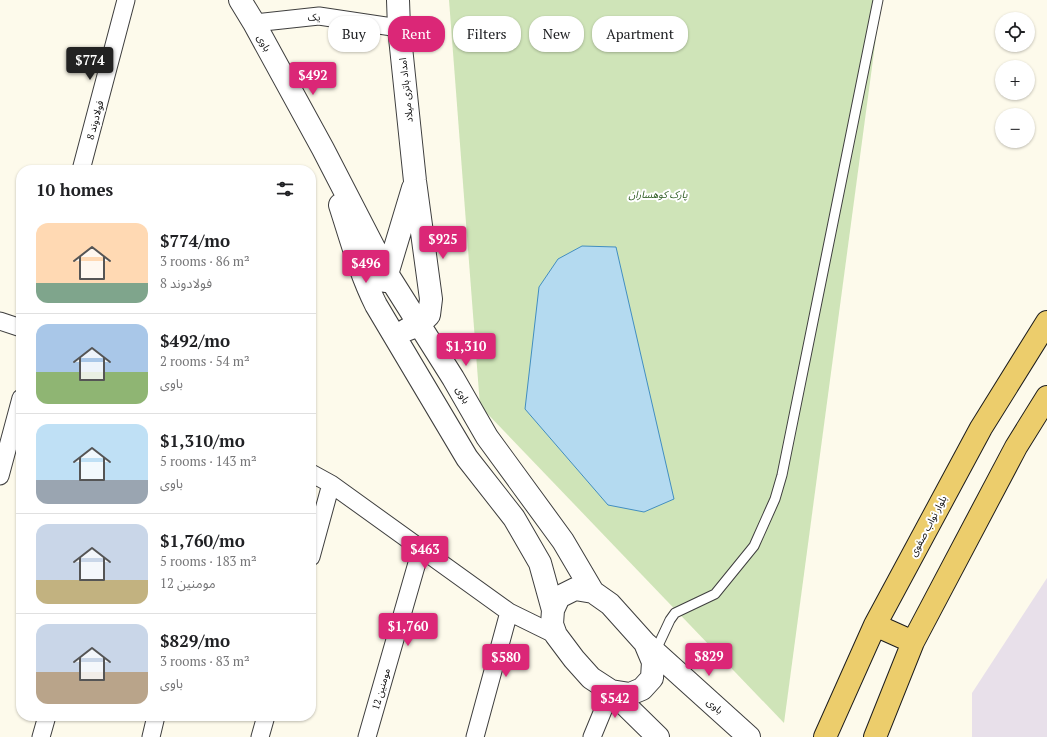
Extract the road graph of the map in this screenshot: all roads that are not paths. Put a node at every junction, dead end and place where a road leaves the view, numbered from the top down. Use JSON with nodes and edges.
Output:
{"nodes":[{"id":1,"x":126,"y":0,"type":"edge"},
{"id":2,"x":240,"y":0,"type":"edge"},
{"id":3,"x":398,"y":0,"type":"edge"},
{"id":4,"x":878,"y":0,"type":"edge"},
{"id":5,"x":399,"y":16,"type":"edge"},
{"id":6,"x":254,"y":23,"type":"junction"},
{"id":7,"x":388,"y":26,"type":"edge"},
{"id":8,"x":402,"y":52,"type":"edge"},
{"id":9,"x":323,"y":149,"type":"junction"},
{"id":10,"x":83,"y":165,"type":"edge"},
{"id":11,"x":415,"y":181,"type":"junction"},
{"id":12,"x":388,"y":275,"type":"junction"},
{"id":13,"x":376,"y":305,"type":"junction"},
{"id":14,"x":0,"y":321,"type":"edge"},
{"id":15,"x":1047,"y":322,"type":"edge"},
{"id":16,"x":419,"y":325,"type":"junction"},
{"id":17,"x":16,"y":326,"type":"edge"},
{"id":18,"x":394,"y":335,"type":"junction"},
{"id":19,"x":1047,"y":397,"type":"edge"},
{"id":20,"x":16,"y":417,"type":"edge"},
{"id":21,"x":0,"y":476,"type":"edge"},
{"id":22,"x":316,"y":476,"type":"edge"},
{"id":23,"x":331,"y":484,"type":"junction"},
{"id":24,"x":316,"y":538,"type":"edge"},
{"id":25,"x":421,"y":549,"type":"junction"},
{"id":26,"x":593,"y":592,"type":"junction"},
{"id":27,"x":553,"y":610,"type":"junction"},
{"id":28,"x":509,"y":612,"type":"junction"},
{"id":29,"x":875,"y":625,"type":"junction"},
{"id":30,"x":556,"y":635,"type":"junction"},
{"id":31,"x":913,"y":642,"type":"junction"},
{"id":32,"x":650,"y":647,"type":"junction"},
{"id":33,"x":611,"y":691,"type":"junction"},
{"id":34,"x":46,"y":721,"type":"edge"},
{"id":35,"x":155,"y":721,"type":"edge"},
{"id":36,"x":265,"y":721,"type":"edge"},
{"id":37,"x":41,"y":737,"type":"edge"},
{"id":38,"x":150,"y":737,"type":"edge"},
{"id":39,"x":260,"y":737,"type":"edge"},
{"id":40,"x":367,"y":737,"type":"edge"},
{"id":41,"x":475,"y":737,"type":"edge"},
{"id":42,"x":592,"y":737,"type":"edge"},
{"id":43,"x":658,"y":737,"type":"edge"},
{"id":44,"x":749,"y":737,"type":"edge"},
{"id":45,"x":825,"y":737,"type":"edge"},
{"id":46,"x":875,"y":737,"type":"edge"}],
"edges":[{"from":1,"to":10,"type":"street","name":"فولادوند 8"},
{"from":2,"to":6,"type":"street","name":"باوی"},
{"from":3,"to":5,"type":"street","name":"امداد باتری میلاد"},
{"from":4,"to":32,"type":"lane"},
{"from":6,"to":7,"type":"street","name":"یک"},
{"from":6,"to":9,"type":"street","name":"باوی"},
{"from":8,"to":11,"type":"street","name":"امداد باتری میلاد"},
{"from":9,"to":12,"type":"street","name":"باوی"},
{"from":9,"to":13,"type":"street","name":"باوی"},
{"from":11,"to":12,"type":"street","name":"امداد باتری میلاد"},
{"from":11,"to":16,"type":"street","name":"امداد باتری میلاد"},
{"from":12,"to":13,"type":"street","name":"امداد باتری میلاد"},
{"from":12,"to":16,"type":"street","name":"باوی"},
{"from":13,"to":18,"type":"street","name":"باوی"},
{"from":14,"to":17,"type":"street"},
{"from":15,"to":29,"type":"main road","name":"بلوار نواب صفوی"},
{"from":16,"to":18,"type":"street"},
{"from":16,"to":26,"type":"street","name":"باوی"},
{"from":18,"to":27,"type":"street","name":"باوی"},
{"from":19,"to":31,"type":"main road"},
{"from":20,"to":21,"type":"street"},
{"from":22,"to":23,"type":"street"},
{"from":23,"to":24,"type":"street"},
{"from":23,"to":25,"type":"street"},
{"from":25,"to":28,"type":"street"},
{"from":25,"to":40,"type":"street","name":"مومنین 12"},
{"from":26,"to":27,"type":"street"},
{"from":26,"to":32,"type":"street","name":"باوی"},
{"from":27,"to":30,"type":"street","name":"باوی"},
{"from":28,"to":30,"type":"street"},
{"from":28,"to":41,"type":"street"},
{"from":29,"to":31,"type":"main road"},
{"from":29,"to":45,"type":"main road","name":"بلوار نواب صفوی"},
{"from":30,"to":33,"type":"street"},
{"from":31,"to":46,"type":"main road"},
{"from":32,"to":33,"type":"street"},
{"from":32,"to":44,"type":"street","name":"باوی"},
{"from":33,"to":42,"type":"street"},
{"from":33,"to":43,"type":"street"},
{"from":34,"to":37,"type":"street"},
{"from":35,"to":38,"type":"street"},
{"from":36,"to":39,"type":"street"}]}
